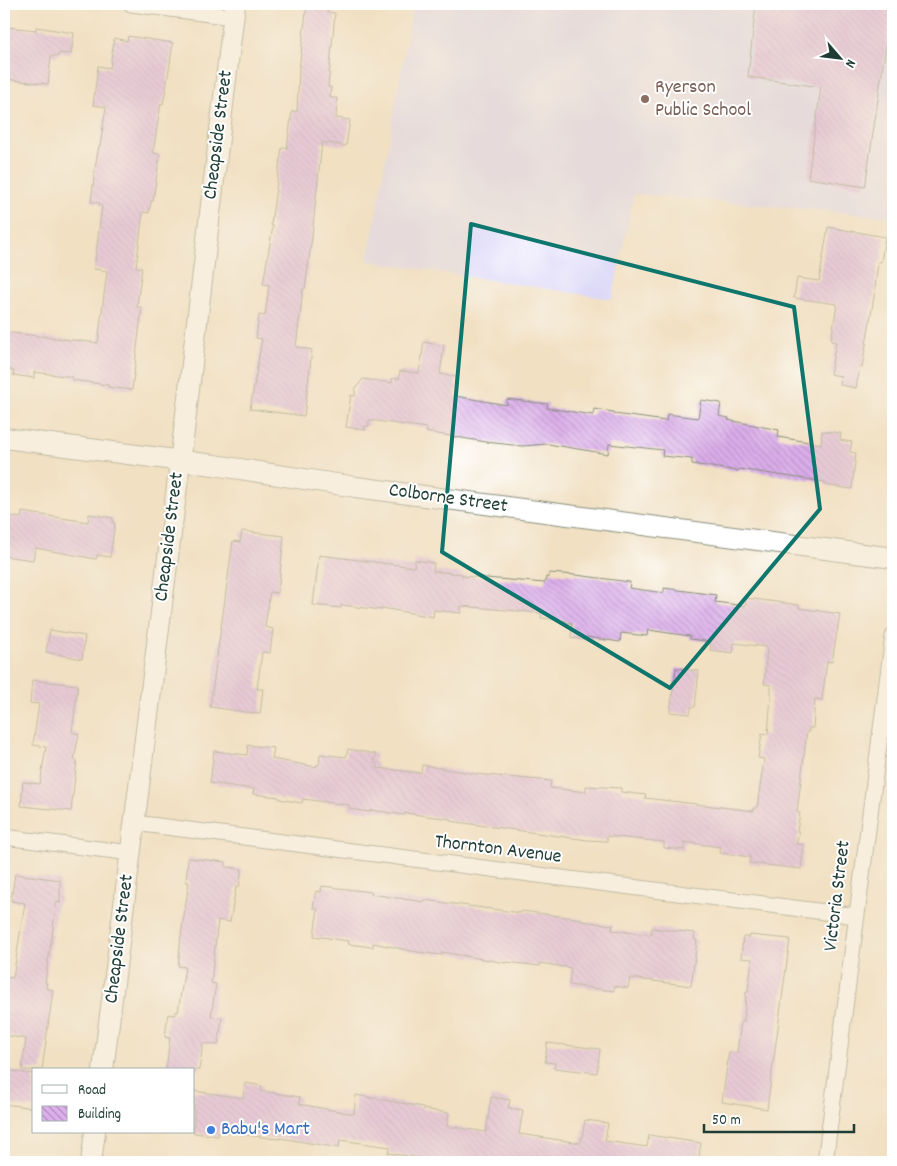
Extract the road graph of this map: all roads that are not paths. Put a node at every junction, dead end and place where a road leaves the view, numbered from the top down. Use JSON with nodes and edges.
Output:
{"nodes":[{"id":1,"x":131,"y":4,"type":"edge"},
{"id":2,"x":234,"y":10,"type":"edge"},
{"id":3,"x":4,"y":438,"type":"edge"},
{"id":4,"x":179,"y":461,"type":"junction"},
{"id":5,"x":893,"y":558,"type":"edge"},
{"id":6,"x":893,"y":636,"type":"edge"},
{"id":7,"x":135,"y":823,"type":"junction"},
{"id":8,"x":4,"y":837,"type":"edge"},
{"id":9,"x":131,"y":853,"type":"junction"},
{"id":10,"x":856,"y":916,"type":"junction"},
{"id":11,"x":103,"y":1068,"type":"edge"},
{"id":12,"x":95,"y":1134,"type":"edge"},
{"id":13,"x":91,"y":1162,"type":"edge"},
{"id":14,"x":825,"y":1162,"type":"edge"}],
"edges":[{"from":1,"to":2,"type":"street"},
{"from":2,"to":4,"type":"street","name":"Cheapside Street"},
{"from":3,"to":4,"type":"street","name":"Colborne Street"},
{"from":4,"to":5,"type":"street","name":"Colborne Street"},
{"from":4,"to":7,"type":"street","name":"Cheapside Street"},
{"from":6,"to":10,"type":"street","name":"Victoria Street"},
{"from":7,"to":9,"type":"street","name":"Cheapside Street"},
{"from":7,"to":10,"type":"street","name":"Thornton Avenue"},
{"from":8,"to":9,"type":"street"},
{"from":9,"to":11,"type":"street","name":"Cheapside Street"},
{"from":10,"to":14,"type":"street","name":"Victoria Street"},
{"from":12,"to":13,"type":"street"}]}
